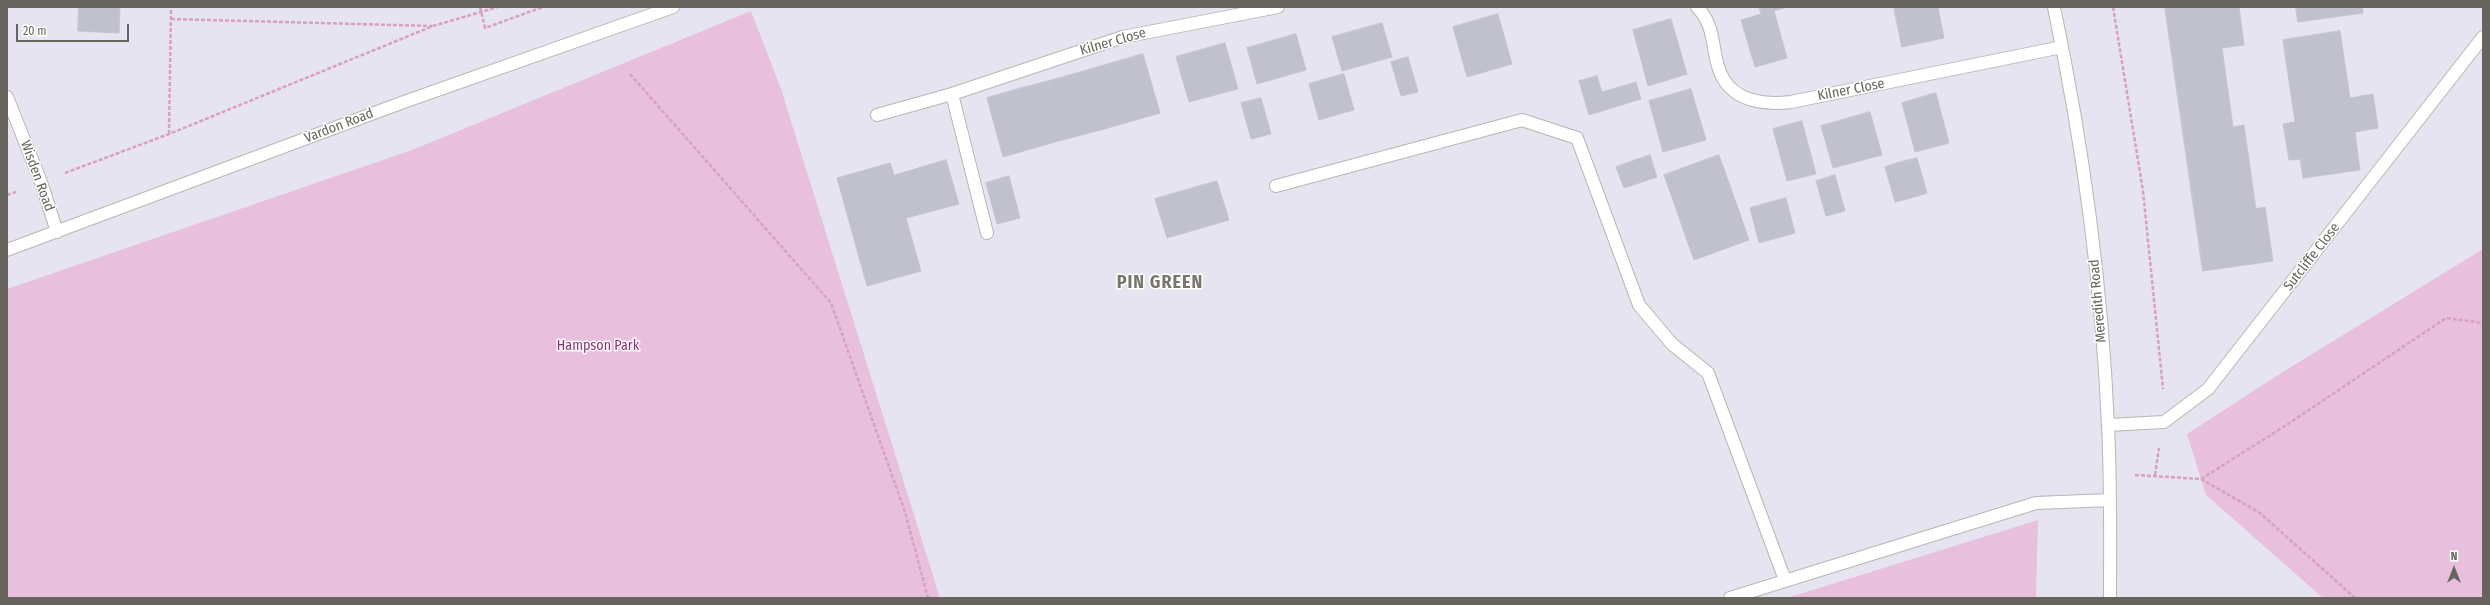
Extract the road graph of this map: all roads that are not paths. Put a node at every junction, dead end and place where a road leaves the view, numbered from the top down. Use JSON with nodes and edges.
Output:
{"nodes":[{"id":1,"x":673,"y":7,"type":"edge"},
{"id":2,"x":1278,"y":7,"type":"edge"},
{"id":3,"x":1697,"y":7,"type":"edge"},
{"id":4,"x":2054,"y":7,"type":"edge"},
{"id":5,"x":2483,"y":37,"type":"edge"},
{"id":6,"x":2062,"y":47,"type":"junction"},
{"id":7,"x":952,"y":94,"type":"junction"},
{"id":8,"x":7,"y":97,"type":"edge"},
{"id":9,"x":877,"y":115,"type":"dead end"},
{"id":10,"x":1276,"y":186,"type":"dead end"},
{"id":11,"x":57,"y":232,"type":"junction"},
{"id":12,"x":987,"y":234,"type":"dead end"},
{"id":13,"x":7,"y":250,"type":"edge"},
{"id":14,"x":2108,"y":425,"type":"junction"},
{"id":15,"x":2110,"y":500,"type":"junction"},
{"id":16,"x":1785,"y":580,"type":"junction"},
{"id":17,"x":1730,"y":598,"type":"edge"},
{"id":18,"x":2110,"y":598,"type":"edge"}],
"edges":[{"from":1,"to":11,"type":"street","name":"Vardon Road"},
{"from":2,"to":7,"type":"street","name":"Kilner Close"},
{"from":3,"to":6,"type":"street","name":"Kilner Close"},
{"from":4,"to":6,"type":"street","name":"Meredith Road"},
{"from":5,"to":14,"type":"street","name":"Sutcliffe Close"},
{"from":6,"to":14,"type":"street","name":"Meredith Road"},
{"from":7,"to":9,"type":"street","name":"Kilner Close"},
{"from":7,"to":12,"type":"street"},
{"from":8,"to":11,"type":"street","name":"Wisden Road"},
{"from":10,"to":16,"type":"street"},
{"from":11,"to":13,"type":"street","name":"Vardon Road"},
{"from":14,"to":15,"type":"street","name":"Meredith Road"},
{"from":15,"to":16,"type":"street"},
{"from":15,"to":18,"type":"street","name":"Meredith Road"},
{"from":16,"to":17,"type":"street"}]}
